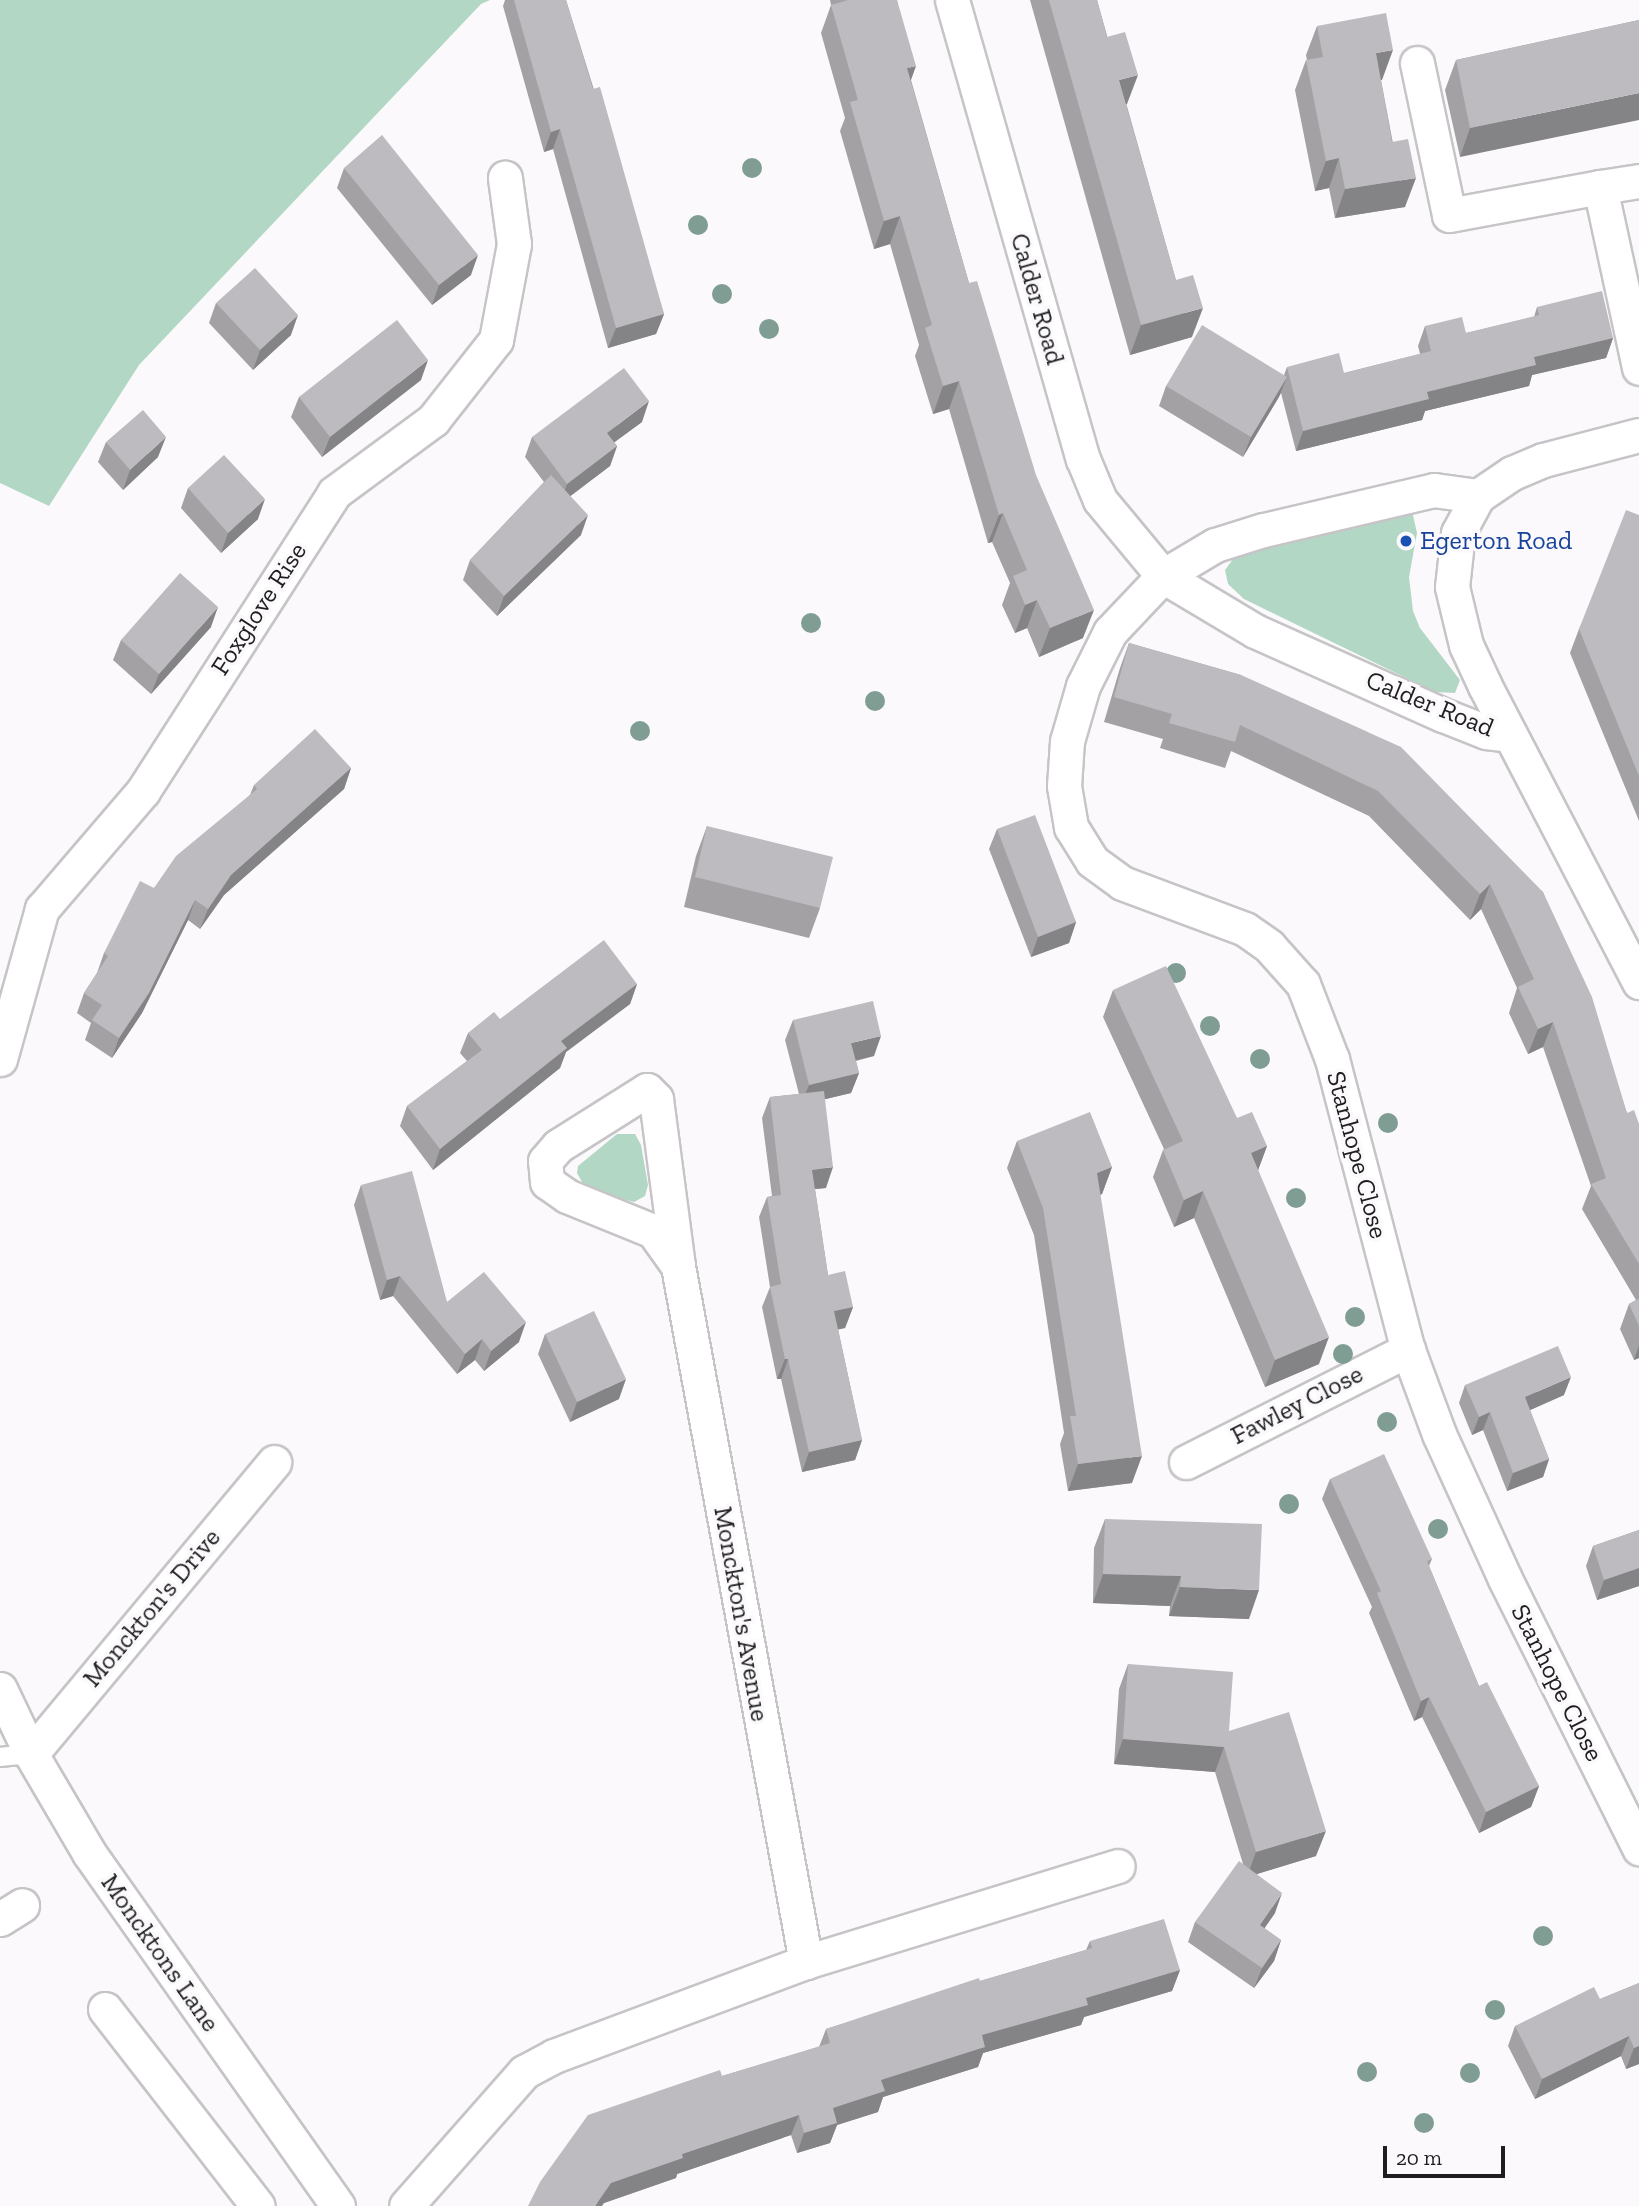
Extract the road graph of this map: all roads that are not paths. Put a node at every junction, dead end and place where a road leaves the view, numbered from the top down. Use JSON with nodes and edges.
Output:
{"nodes":[{"id":1,"x":952,"y":0,"type":"edge"},
{"id":2,"x":1417,"y":63,"type":"dead end"},
{"id":3,"x":505,"y":178,"type":"dead end"},
{"id":4,"x":1639,"y":181,"type":"edge"},
{"id":5,"x":1601,"y":187,"type":"junction"},
{"id":6,"x":1639,"y":368,"type":"edge"},
{"id":7,"x":1639,"y":435,"type":"edge"},
{"id":8,"x":1478,"y":496,"type":"junction"},
{"id":9,"x":1163,"y":576,"type":"junction"},
{"id":10,"x":1510,"y":735,"type":"junction"},
{"id":11,"x":1639,"y":982,"type":"edge"},
{"id":12,"x":0,"y":1059,"type":"edge"},
{"id":13,"x":678,"y":1266,"type":"junction"},
{"id":14,"x":1408,"y":1350,"type":"junction"},
{"id":15,"x":274,"y":1462,"type":"dead end"},
{"id":16,"x":1186,"y":1462,"type":"dead end"},
{"id":17,"x":0,"y":1689,"type":"edge"},
{"id":18,"x":15,"y":1756,"type":"edge"},
{"id":19,"x":1639,"y":1849,"type":"edge"},
{"id":20,"x":1118,"y":1866,"type":"dead end"},
{"id":21,"x":806,"y":1962,"type":"junction"},
{"id":22,"x":105,"y":2009,"type":"dead end"},
{"id":23,"x":258,"y":2206,"type":"edge"},
{"id":24,"x":338,"y":2206,"type":"edge"},
{"id":25,"x":406,"y":2206,"type":"edge"}],
"edges":[{"from":1,"to":9,"type":"street","name":"Calder Road"},
{"from":2,"to":5,"type":"street"},
{"from":3,"to":12,"type":"street","name":"Foxglove Rise"},
{"from":4,"to":5,"type":"street"},
{"from":5,"to":6,"type":"street"},
{"from":7,"to":8,"type":"street"},
{"from":8,"to":9,"type":"street"},
{"from":8,"to":10,"type":"street","name":"Calder Road"},
{"from":9,"to":10,"type":"street","name":"Calder Road"},
{"from":9,"to":14,"type":"street","name":"Stanhope Close"},
{"from":10,"to":11,"type":"street","name":"Calder Road"},
{"from":13,"to":13,"type":"street","name":"Monckton's Avenue"},
{"from":13,"to":21,"type":"street","name":"Monckton's Avenue"},
{"from":14,"to":16,"type":"street","name":"Fawley Close"},
{"from":14,"to":19,"type":"street","name":"Stanhope Close"},
{"from":15,"to":18,"type":"street","name":"Monckton's Drive"},
{"from":17,"to":18,"type":"street","name":"Moncktons Lane"},
{"from":18,"to":24,"type":"street","name":"Moncktons Lane"},
{"from":20,"to":21,"type":"street"},
{"from":21,"to":25,"type":"street"},
{"from":22,"to":23,"type":"street"}]}
